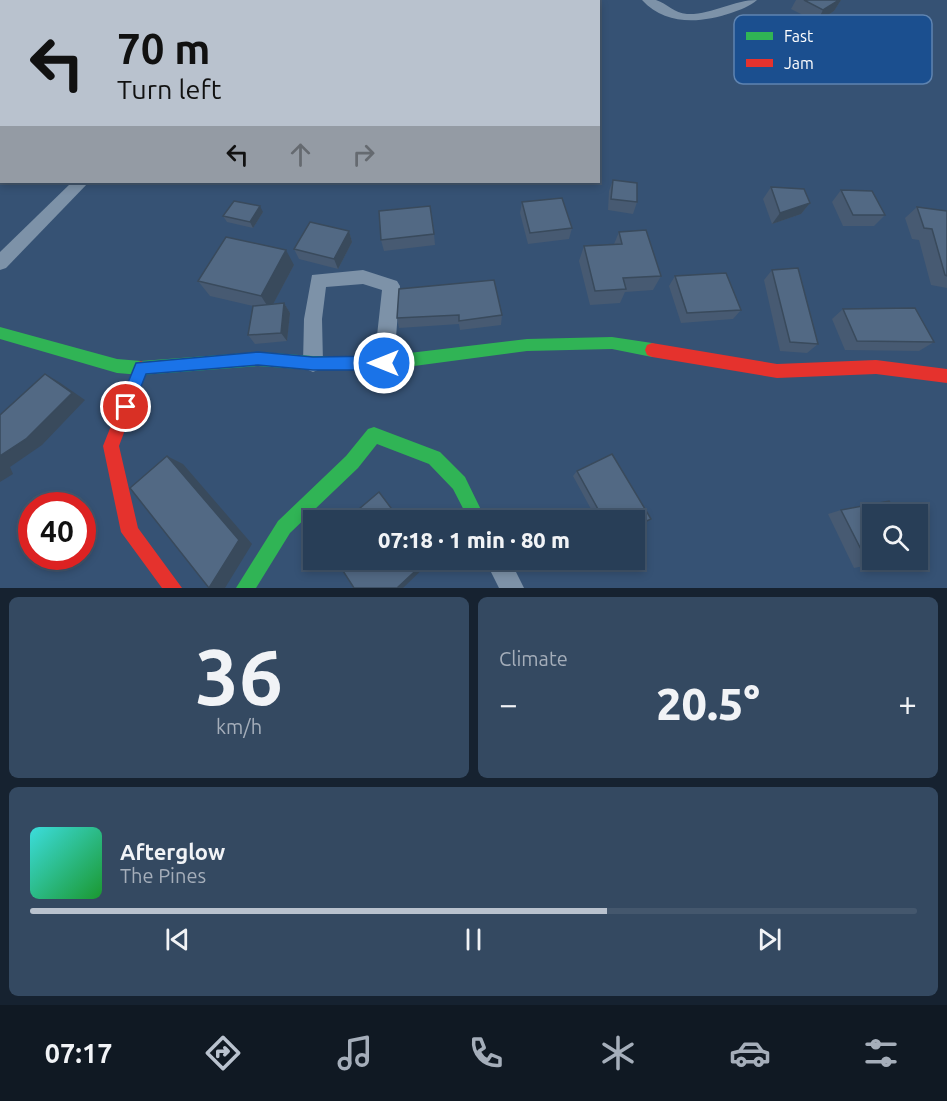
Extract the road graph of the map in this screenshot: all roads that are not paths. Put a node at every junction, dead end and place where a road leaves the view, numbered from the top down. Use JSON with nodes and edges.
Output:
{"nodes":[{"id":1,"x":648,"y":0,"type":"edge"},
{"id":2,"x":751,"y":0,"type":"edge"},
{"id":3,"x":80,"y":183,"type":"edge"},
{"id":4,"x":0,"y":263,"type":"edge"},
{"id":5,"x":0,"y":333,"type":"edge"},
{"id":6,"x":313,"y":363,"type":"junction"},
{"id":7,"x":384,"y":363,"type":"junction"},
{"id":8,"x":141,"y":368,"type":"junction"},
{"id":9,"x":947,"y":376,"type":"edge"},
{"id":10,"x":473,"y":510,"type":"edge"},
{"id":11,"x":502,"y":570,"type":"edge"},
{"id":12,"x":173,"y":588,"type":"edge"},
{"id":13,"x":245,"y":588,"type":"edge"},
{"id":14,"x":512,"y":588,"type":"edge"}],
"edges":[{"from":1,"to":2,"type":"street"},
{"from":3,"to":4,"type":"street"},
{"from":5,"to":8,"type":"street"},
{"from":6,"to":7,"type":"street"},
{"from":6,"to":7,"type":"street"},
{"from":6,"to":8,"type":"street"},
{"from":7,"to":9,"type":"street"},
{"from":8,"to":12,"type":"street"},
{"from":10,"to":13,"type":"street"},
{"from":11,"to":14,"type":"street"}]}
